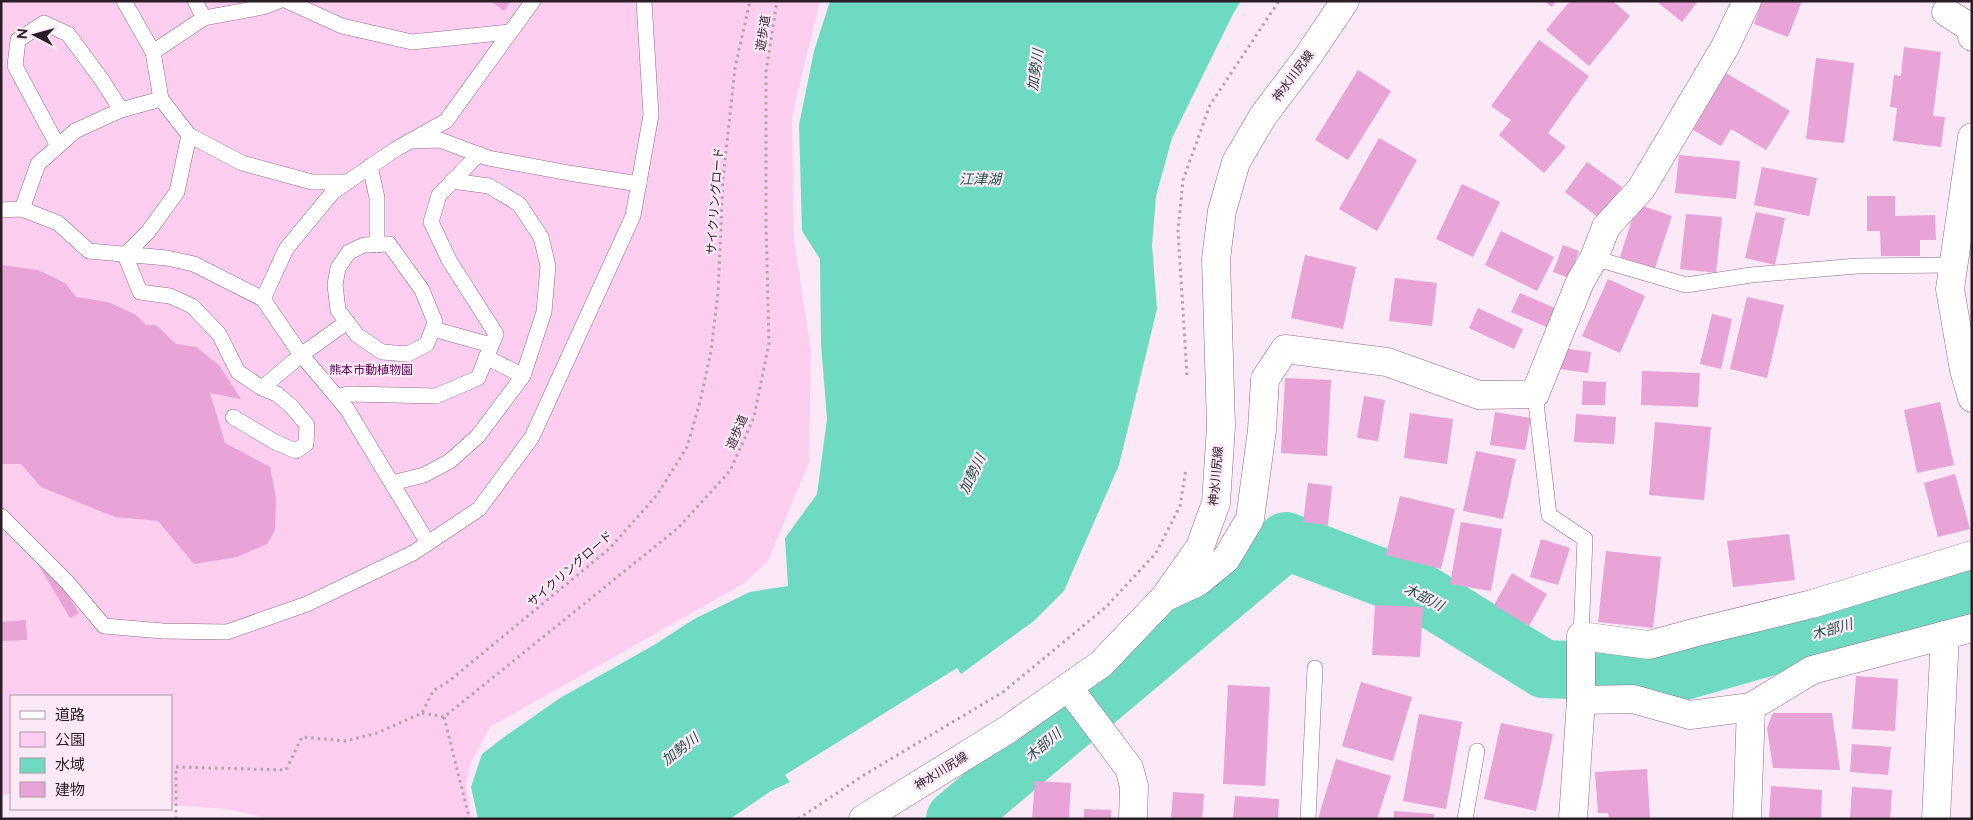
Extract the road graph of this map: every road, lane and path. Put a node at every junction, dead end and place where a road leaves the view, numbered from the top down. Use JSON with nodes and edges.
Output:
{"nodes":[{"id":1,"x":124,"y":1,"type":"edge"},
{"id":2,"x":195,"y":1,"type":"edge"},
{"id":3,"x":279,"y":1,"type":"edge"},
{"id":4,"x":287,"y":1,"type":"edge"},
{"id":5,"x":533,"y":1,"type":"edge"},
{"id":6,"x":644,"y":1,"type":"edge"},
{"id":7,"x":750,"y":1,"type":"edge"},
{"id":8,"x":777,"y":1,"type":"edge"},
{"id":9,"x":1279,"y":1,"type":"edge"},
{"id":10,"x":1345,"y":1,"type":"edge"},
{"id":11,"x":1747,"y":1,"type":"edge"},
{"id":12,"x":1946,"y":12,"type":"dead end"},
{"id":13,"x":204,"y":18,"type":"junction"},
{"id":14,"x":510,"y":32,"type":"junction"},
{"id":15,"x":1972,"y":37,"type":"edge"},
{"id":16,"x":153,"y":52,"type":"junction"},
{"id":17,"x":161,"y":99,"type":"junction"},
{"id":18,"x":122,"y":110,"type":"junction"},
{"id":19,"x":189,"y":135,"type":"junction"},
{"id":20,"x":1972,"y":137,"type":"edge"},
{"id":21,"x":410,"y":141,"type":"junction"},
{"id":22,"x":58,"y":146,"type":"junction"},
{"id":23,"x":479,"y":154,"type":"junction"},
{"id":24,"x":370,"y":166,"type":"junction"},
{"id":25,"x":452,"y":181,"type":"junction"},
{"id":26,"x":347,"y":182,"type":"junction"},
{"id":27,"x":639,"y":184,"type":"junction"},
{"id":28,"x":22,"y":209,"type":"junction"},
{"id":29,"x":1,"y":210,"type":"edge"},
{"id":30,"x":377,"y":245,"type":"junction"},
{"id":31,"x":125,"y":255,"type":"junction"},
{"id":32,"x":1594,"y":258,"type":"junction"},
{"id":33,"x":1953,"y":265,"type":"junction"},
{"id":34,"x":263,"y":300,"type":"junction"},
{"id":35,"x":347,"y":322,"type":"junction"},
{"id":36,"x":433,"y":330,"type":"junction"},
{"id":37,"x":489,"y":351,"type":"junction"},
{"id":38,"x":301,"y":355,"type":"junction"},
{"id":39,"x":524,"y":376,"type":"junction"},
{"id":40,"x":1188,"y":384,"type":"dead end"},
{"id":41,"x":262,"y":388,"type":"junction"},
{"id":42,"x":1535,"y":394,"type":"junction"},
{"id":43,"x":336,"y":396,"type":"junction"},
{"id":44,"x":1972,"y":398,"type":"edge"},
{"id":45,"x":232,"y":417,"type":"dead end"},
{"id":46,"x":1187,"y":461,"type":"dead end"},
{"id":47,"x":392,"y":483,"type":"junction"},
{"id":48,"x":1,"y":516,"type":"edge"},
{"id":49,"x":428,"y":543,"type":"junction"},
{"id":50,"x":1972,"y":555,"type":"edge"},
{"id":51,"x":1164,"y":598,"type":"junction"},
{"id":52,"x":1972,"y":628,"type":"edge"},
{"id":53,"x":1945,"y":635,"type":"junction"},
{"id":54,"x":1582,"y":636,"type":"junction"},
{"id":55,"x":1315,"y":668,"type":"dead end"},
{"id":56,"x":1068,"y":687,"type":"junction"},
{"id":57,"x":1580,"y":700,"type":"junction"},
{"id":58,"x":1751,"y":706,"type":"junction"},
{"id":59,"x":422,"y":713,"type":"junction"},
{"id":60,"x":444,"y":717,"type":"junction"},
{"id":61,"x":1477,"y":751,"type":"dead end"},
{"id":62,"x":176,"y":819,"type":"edge"},
{"id":63,"x":467,"y":819,"type":"edge"},
{"id":64,"x":798,"y":819,"type":"edge"},
{"id":65,"x":863,"y":819,"type":"edge"},
{"id":66,"x":1133,"y":819,"type":"edge"},
{"id":67,"x":1308,"y":819,"type":"edge"},
{"id":68,"x":1465,"y":819,"type":"edge"},
{"id":69,"x":1574,"y":819,"type":"edge"},
{"id":70,"x":1747,"y":819,"type":"edge"},
{"id":71,"x":1936,"y":819,"type":"edge"}],
"edges":[{"from":1,"to":16,"type":"lane"},
{"from":2,"to":13,"type":"lane"},
{"from":3,"to":13,"type":"lane"},
{"from":4,"to":14,"type":"lane"},
{"from":5,"to":14,"type":"lane"},
{"from":6,"to":27,"type":"lane"},
{"from":7,"to":59,"type":"path","name":"サイクリングロード"},
{"from":8,"to":60,"type":"path","name":"遊歩道"},
{"from":9,"to":40,"type":"path"},
{"from":10,"to":51,"type":"street","name":"神水川尻線"},
{"from":11,"to":32,"type":"street"},
{"from":12,"to":15,"type":"street"},
{"from":13,"to":16,"type":"lane"},
{"from":14,"to":21,"type":"lane"},
{"from":16,"to":17,"type":"lane"},
{"from":17,"to":18,"type":"lane"},
{"from":17,"to":19,"type":"lane"},
{"from":18,"to":22,"type":"lane"},
{"from":18,"to":22,"type":"lane"},
{"from":19,"to":26,"type":"lane"},
{"from":19,"to":31,"type":"lane"},
{"from":20,"to":33,"type":"street"},
{"from":21,"to":23,"type":"lane"},
{"from":21,"to":24,"type":"lane"},
{"from":22,"to":28,"type":"lane"},
{"from":23,"to":25,"type":"lane"},
{"from":23,"to":27,"type":"lane"},
{"from":24,"to":26,"type":"lane"},
{"from":24,"to":30,"type":"lane"},
{"from":25,"to":37,"type":"lane"},
{"from":25,"to":39,"type":"lane"},
{"from":26,"to":34,"type":"lane"},
{"from":27,"to":49,"type":"lane"},
{"from":28,"to":29,"type":"lane"},
{"from":28,"to":31,"type":"lane"},
{"from":30,"to":35,"type":"lane"},
{"from":30,"to":36,"type":"lane"},
{"from":31,"to":34,"type":"lane"},
{"from":31,"to":41,"type":"lane"},
{"from":32,"to":33,"type":"lane"},
{"from":32,"to":42,"type":"street"},
{"from":33,"to":44,"type":"street"},
{"from":34,"to":38,"type":"lane"},
{"from":35,"to":36,"type":"lane"},
{"from":35,"to":38,"type":"lane"},
{"from":36,"to":37,"type":"lane"},
{"from":37,"to":39,"type":"lane"},
{"from":37,"to":43,"type":"lane"},
{"from":38,"to":41,"type":"lane"},
{"from":38,"to":43,"type":"lane"},
{"from":39,"to":47,"type":"lane"},
{"from":41,"to":45,"type":"lane"},
{"from":42,"to":51,"type":"street"},
{"from":42,"to":54,"type":"lane"},
{"from":43,"to":47,"type":"lane"},
{"from":46,"to":64,"type":"path"},
{"from":47,"to":49,"type":"lane"},
{"from":48,"to":49,"type":"lane"},
{"from":50,"to":54,"type":"street"},
{"from":51,"to":56,"type":"street","name":"神水川尻線"},
{"from":52,"to":53,"type":"street"},
{"from":53,"to":58,"type":"street"},
{"from":53,"to":71,"type":"street"},
{"from":54,"to":57,"type":"street"},
{"from":55,"to":67,"type":"lane"},
{"from":56,"to":65,"type":"street","name":"神水川尻線"},
{"from":56,"to":66,"type":"street"},
{"from":57,"to":58,"type":"street"},
{"from":57,"to":69,"type":"street"},
{"from":58,"to":70,"type":"street"},
{"from":59,"to":60,"type":"path"},
{"from":59,"to":62,"type":"path"},
{"from":60,"to":63,"type":"path"},
{"from":61,"to":68,"type":"lane"}]}
